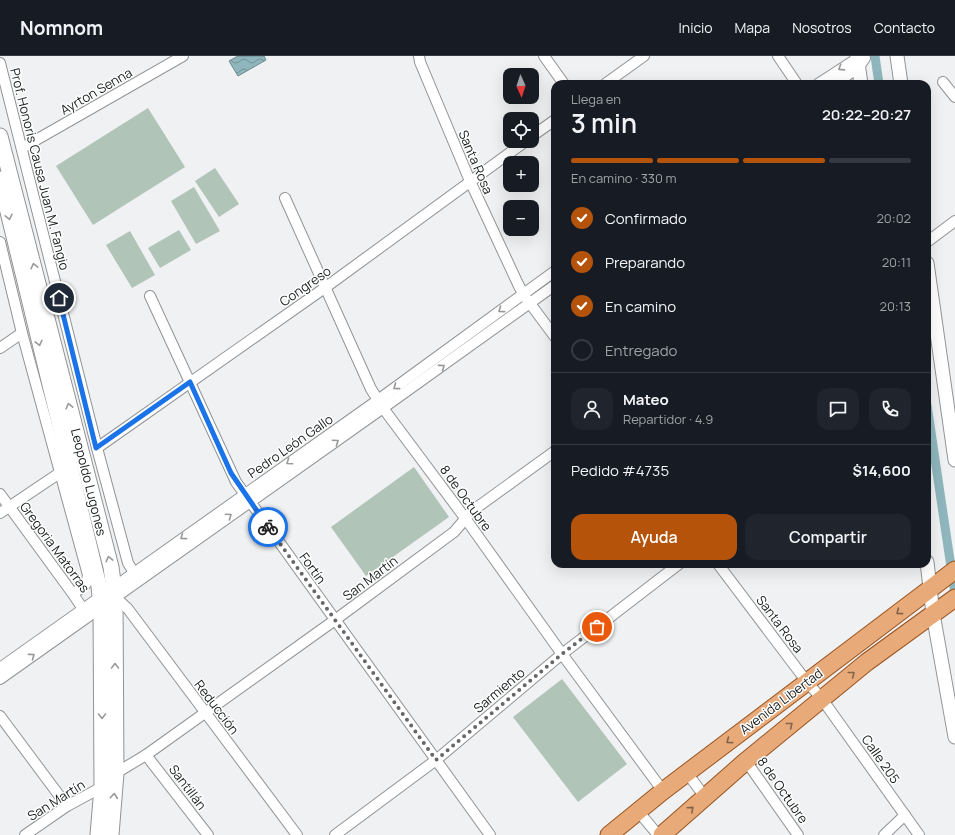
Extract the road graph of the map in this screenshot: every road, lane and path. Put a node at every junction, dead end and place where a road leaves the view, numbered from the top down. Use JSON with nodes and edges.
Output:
{"nodes":[{"id":1,"x":183,"y":56,"type":"edge"},
{"id":2,"x":419,"y":56,"type":"edge"},
{"id":3,"x":544,"y":56,"type":"edge"},
{"id":4,"x":644,"y":56,"type":"edge"},
{"id":5,"x":778,"y":56,"type":"edge"},
{"id":6,"x":896,"y":56,"type":"edge"},
{"id":7,"x":862,"y":59,"type":"edge"},
{"id":8,"x":0,"y":63,"type":"edge"},
{"id":9,"x":561,"y":80,"type":"edge"},
{"id":10,"x":611,"y":80,"type":"edge"},
{"id":11,"x":794,"y":80,"type":"edge"},
{"id":12,"x":825,"y":80,"type":"edge"},
{"id":13,"x":839,"y":80,"type":"edge"},
{"id":14,"x":861,"y":80,"type":"edge"},
{"id":15,"x":900,"y":80,"type":"edge"},
{"id":16,"x":943,"y":82,"type":"dead end"},
{"id":17,"x":955,"y":97,"type":"edge"},
{"id":18,"x":551,"y":123,"type":"edge"},
{"id":19,"x":539,"y":131,"type":"edge"},
{"id":20,"x":0,"y":136,"type":"edge"},
{"id":21,"x":22,"y":148,"type":"junction"},
{"id":22,"x":516,"y":148,"type":"edge"},
{"id":23,"x":0,"y":179,"type":"edge"},
{"id":24,"x":470,"y":181,"type":"junction"},
{"id":25,"x":285,"y":198,"type":"dead end"},
{"id":26,"x":955,"y":221,"type":"edge"},
{"id":27,"x":931,"y":239,"type":"edge"},
{"id":28,"x":0,"y":242,"type":"edge"},
{"id":29,"x":551,"y":274,"type":"edge"},
{"id":30,"x":326,"y":287,"type":"junction"},
{"id":31,"x":551,"y":288,"type":"edge"},
{"id":32,"x":931,"y":291,"type":"edge"},
{"id":33,"x":523,"y":294,"type":"junction"},
{"id":34,"x":150,"y":296,"type":"dead end"},
{"id":35,"x":530,"y":303,"type":"junction"},
{"id":36,"x":551,"y":332,"type":"edge"},
{"id":37,"x":22,"y":333,"type":"junction"},
{"id":38,"x":0,"y":348,"type":"edge"},
{"id":39,"x":190,"y":382,"type":"junction"},
{"id":40,"x":381,"y":404,"type":"junction"},
{"id":41,"x":96,"y":448,"type":"junction"},
{"id":42,"x":551,"y":454,"type":"edge"},
{"id":43,"x":955,"y":460,"type":"edge"},
{"id":44,"x":61,"y":472,"type":"junction"},
{"id":45,"x":0,"y":494,"type":"edge"},
{"id":46,"x":247,"y":498,"type":"junction"},
{"id":47,"x":9,"y":506,"type":"junction"},
{"id":48,"x":0,"y":513,"type":"edge"},
{"id":49,"x":466,"y":518,"type":"junction"},
{"id":50,"x":674,"y":568,"type":"edge"},
{"id":51,"x":721,"y":568,"type":"edge"},
{"id":52,"x":929,"y":568,"type":"edge"},
{"id":53,"x":955,"y":570,"type":"edge"},
{"id":54,"x":136,"y":577,"type":"junction"},
{"id":55,"x":935,"y":585,"type":"junction"},
{"id":56,"x":114,"y":592,"type":"junction"},
{"id":57,"x":73,"y":594,"type":"junction"},
{"id":58,"x":100,"y":602,"type":"junction"},
{"id":59,"x":944,"y":606,"type":"edge"},
{"id":60,"x":85,"y":612,"type":"junction"},
{"id":61,"x":335,"y":620,"type":"junction"},
{"id":62,"x":562,"y":654,"type":"junction"},
{"id":63,"x":0,"y":668,"type":"edge"},
{"id":64,"x":0,"y":679,"type":"edge"},
{"id":65,"x":806,"y":682,"type":"junction"},
{"id":66,"x":822,"y":699,"type":"junction"},
{"id":67,"x":205,"y":713,"type":"junction"},
{"id":68,"x":0,"y":716,"type":"edge"},
{"id":69,"x":955,"y":737,"type":"edge"},
{"id":70,"x":146,"y":755,"type":"junction"},
{"id":71,"x":436,"y":760,"type":"junction"},
{"id":72,"x":746,"y":761,"type":"junction"},
{"id":73,"x":116,"y":773,"type":"junction"},
{"id":74,"x":687,"y":773,"type":"junction"},
{"id":75,"x":102,"y":787,"type":"junction"},
{"id":76,"x":663,"y":791,"type":"junction"},
{"id":77,"x":705,"y":797,"type":"junction"},
{"id":78,"x":67,"y":806,"type":"junction"},
{"id":79,"x":638,"y":812,"type":"junction"},
{"id":80,"x":905,"y":815,"type":"junction"},
{"id":81,"x":25,"y":835,"type":"edge"},
{"id":82,"x":98,"y":835,"type":"edge"},
{"id":83,"x":111,"y":835,"type":"edge"},
{"id":84,"x":208,"y":835,"type":"edge"},
{"id":85,"x":297,"y":835,"type":"edge"},
{"id":86,"x":335,"y":835,"type":"edge"},
{"id":87,"x":490,"y":835,"type":"edge"},
{"id":88,"x":609,"y":835,"type":"edge"},
{"id":89,"x":658,"y":835,"type":"edge"},
{"id":90,"x":662,"y":835,"type":"edge"},
{"id":91,"x":798,"y":835,"type":"edge"},
{"id":92,"x":884,"y":835,"type":"edge"},
{"id":93,"x":919,"y":835,"type":"edge"}],
"edges":[{"from":1,"to":21,"type":"street","name":"Ayrton Senna"},
{"from":2,"to":24,"type":"street","name":"Santa Rosa"},
{"from":3,"to":9,"type":"street"},
{"from":4,"to":10,"type":"street"},
{"from":5,"to":11,"type":"street"},
{"from":6,"to":15,"type":"street"},
{"from":7,"to":12,"type":"street","one_way":true},
{"from":7,"to":13,"type":"street"},
{"from":7,"to":14,"type":"street"},
{"from":8,"to":21,"type":"street","name":"Prof. Honoris Causa Juan M. Fangio"},
{"from":16,"to":17,"type":"street"},
{"from":18,"to":19,"type":"street"},
{"from":56,"to":20,"type":"main road","name":"Leopoldo Lugones","one_way":true},
{"from":21,"to":41,"type":"street","name":"Prof. Honoris Causa Juan M. Fangio"},
{"from":22,"to":24,"type":"street","name":"Congreso"},
{"from":23,"to":58,"type":"main road","name":"Leopoldo Lugones","one_way":true},
{"from":24,"to":30,"type":"street","name":"Congreso"},
{"from":24,"to":33,"type":"street","name":"Santa Rosa"},
{"from":25,"to":30,"type":"street","name":"8 de Octubre"},
{"from":26,"to":27,"type":"street"},
{"from":28,"to":37,"type":"street"},
{"from":29,"to":33,"type":"street","name":"Pedro León Gallo"},
{"from":30,"to":39,"type":"street","name":"Congreso"},
{"from":30,"to":40,"type":"street","name":"8 de Octubre"},
{"from":31,"to":35,"type":"street","name":"Pedro León Gallo"},
{"from":32,"to":43,"type":"street"},
{"from":33,"to":35,"type":"street","name":"Santa Rosa"},
{"from":33,"to":40,"type":"street","name":"Pedro León Gallo","one_way":true},
{"from":34,"to":39,"type":"street","name":"Fortín"},
{"from":35,"to":36,"type":"street","name":"Santa Rosa"},
{"from":40,"to":35,"type":"street","name":"Pedro León Gallo","one_way":true},
{"from":37,"to":38,"type":"street"},
{"from":37,"to":44,"type":"street"},
{"from":39,"to":41,"type":"street","name":"Congreso"},
{"from":39,"to":46,"type":"street","name":"Fortín"},
{"from":40,"to":46,"type":"street","name":"Pedro León Gallo"},
{"from":40,"to":49,"type":"street","name":"8 de Octubre"},
{"from":41,"to":54,"type":"street","name":"Prof. Honoris Causa Juan M. Fangio"},
{"from":42,"to":49,"type":"street","name":"San Martín"},
{"from":44,"to":47,"type":"street"},
{"from":44,"to":57,"type":"street"},
{"from":45,"to":47,"type":"street","name":"Gregoria Matorras"},
{"from":46,"to":54,"type":"street","name":"Pedro León Gallo"},
{"from":46,"to":61,"type":"street","name":"Fortín"},
{"from":47,"to":48,"type":"street"},
{"from":47,"to":57,"type":"street","name":"Gregoria Matorras"},
{"from":49,"to":61,"type":"street","name":"San Martín"},
{"from":49,"to":62,"type":"street","name":"8 de Octubre"},
{"from":50,"to":62,"type":"street","name":"Sarmiento"},
{"from":51,"to":65,"type":"street","name":"Santa Rosa"},
{"from":52,"to":55,"type":"street"},
{"from":53,"to":55,"type":"main road","name":"Avenida Libertad"},
{"from":54,"to":56,"type":"street","name":"Pedro León Gallo"},
{"from":55,"to":59,"type":"street"},
{"from":55,"to":65,"type":"main road","name":"Avenida Libertad","one_way":true},
{"from":56,"to":58,"type":"street","name":"Pedro León Gallo"},
{"from":56,"to":67,"type":"street","name":"Reducción"},
{"from":73,"to":56,"type":"main road","name":"Leopoldo Lugones","one_way":true},
{"from":57,"to":60,"type":"street","name":"Gregoria Matorras"},
{"from":58,"to":60,"type":"street","name":"Pedro León Gallo"},
{"from":58,"to":75,"type":"main road","name":"Leopoldo Lugones","one_way":true},
{"from":66,"to":59,"type":"main road","name":"Avenida Libertad","one_way":true},
{"from":59,"to":69,"type":"street"},
{"from":60,"to":63,"type":"street","name":"Pedro León Gallo"},
{"from":64,"to":60,"type":"street","name":"Pedro León Gallo","one_way":true},
{"from":61,"to":67,"type":"street","name":"San Martín"},
{"from":61,"to":71,"type":"street","name":"Fortín"},
{"from":62,"to":71,"type":"street","name":"Sarmiento"},
{"from":62,"to":76,"type":"street","name":"8 de Octubre"},
{"from":65,"to":66,"type":"street","name":"Santa Rosa"},
{"from":65,"to":74,"type":"main road","name":"Avenida Libertad","one_way":true},
{"from":72,"to":66,"type":"main road","name":"Avenida Libertad","one_way":true},
{"from":66,"to":80,"type":"street","name":"Calle 205"},
{"from":67,"to":70,"type":"street","name":"San Martín"},
{"from":67,"to":85,"type":"street","name":"Reducción"},
{"from":68,"to":78,"type":"street"},
{"from":70,"to":73,"type":"street","name":"San Martín"},
{"from":70,"to":84,"type":"street","name":"Santillán"},
{"from":71,"to":86,"type":"street","name":"Sarmiento"},
{"from":71,"to":87,"type":"street","name":"Fortín"},
{"from":72,"to":77,"type":"main road","name":"Avenida Libertad"},
{"from":72,"to":91,"type":"street","name":"8 de Octubre"},
{"from":83,"to":73,"type":"main road","name":"Leopoldo Lugones","one_way":true},
{"from":74,"to":76,"type":"main road","name":"Avenida Libertad"},
{"from":74,"to":77,"type":"street"},
{"from":75,"to":78,"type":"street","name":"San Martín"},
{"from":75,"to":82,"type":"main road","name":"Leopoldo Lugones"},
{"from":76,"to":79,"type":"main road","name":"Avenida Libertad"},
{"from":90,"to":77,"type":"main road","name":"Avenida Libertad","one_way":true},
{"from":78,"to":81,"type":"street","name":"San Martín"},
{"from":79,"to":88,"type":"main road","name":"Avenida Libertad"},
{"from":79,"to":89,"type":"street"},
{"from":80,"to":92,"type":"street"},
{"from":80,"to":93,"type":"street","name":"Calle 205"}]}
